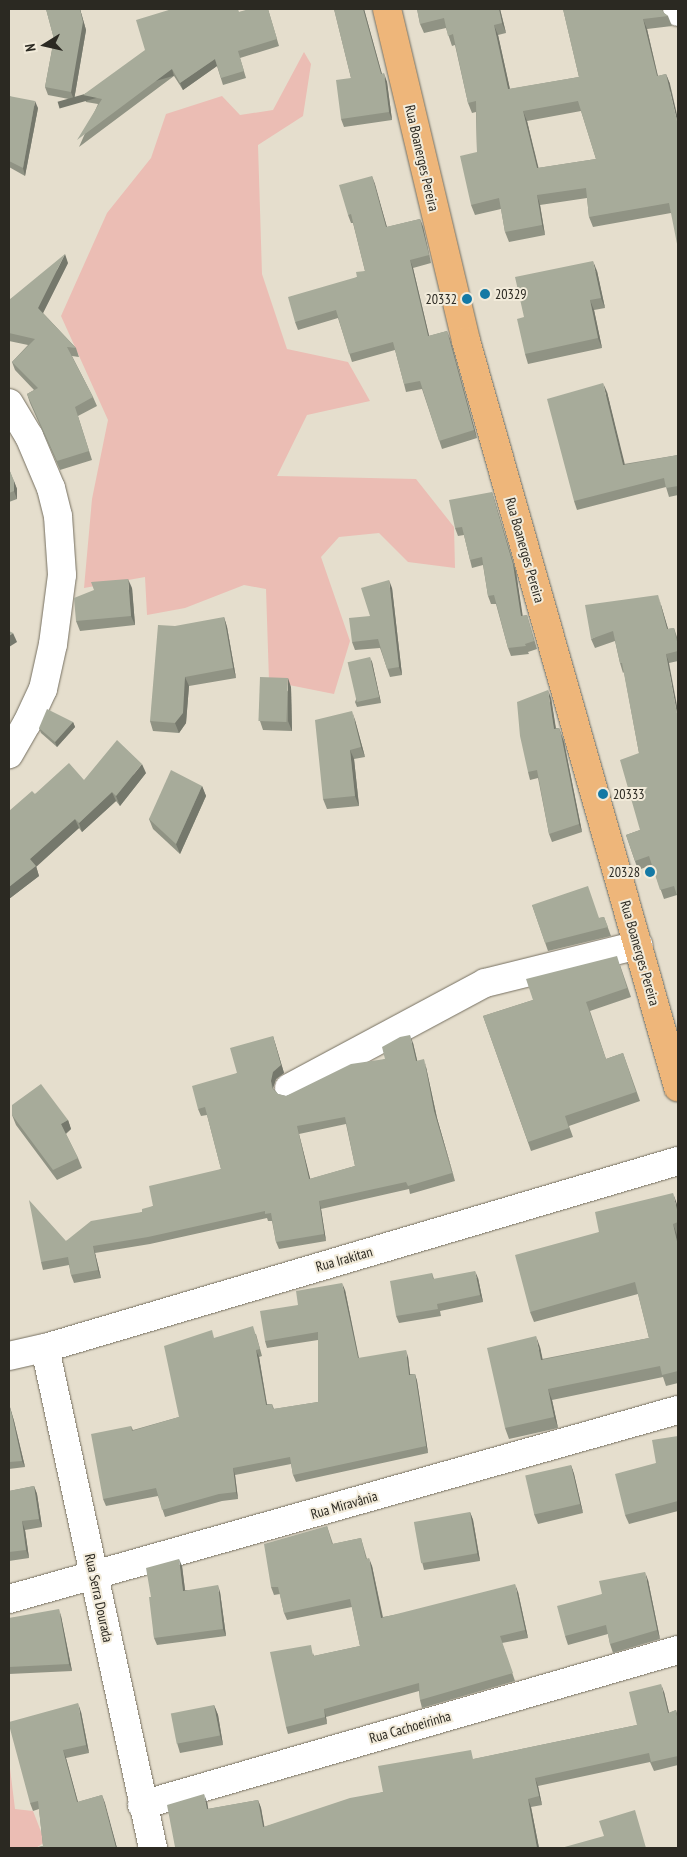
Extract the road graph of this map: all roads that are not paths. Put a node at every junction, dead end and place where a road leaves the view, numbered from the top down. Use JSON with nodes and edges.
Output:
{"nodes":[{"id":1,"x":387,"y":9,"type":"edge"},
{"id":2,"x":677,"y":9,"type":"edge"},
{"id":3,"x":678,"y":12,"type":"edge"},
{"id":4,"x":9,"y":403,"type":"edge"},
{"id":5,"x":9,"y":754,"type":"edge"},
{"id":6,"x":638,"y":945,"type":"junction"},
{"id":7,"x":678,"y":1087,"type":"edge"},
{"id":8,"x":289,"y":1088,"type":"dead end"},
{"id":9,"x":678,"y":1160,"type":"edge"},
{"id":10,"x":45,"y":1348,"type":"junction"},
{"id":11,"x":9,"y":1356,"type":"edge"},
{"id":12,"x":678,"y":1410,"type":"edge"},
{"id":13,"x":94,"y":1576,"type":"junction"},
{"id":14,"x":9,"y":1599,"type":"edge"},
{"id":15,"x":678,"y":1650,"type":"edge"},
{"id":16,"x":142,"y":1805,"type":"junction"},
{"id":17,"x":152,"y":1848,"type":"edge"}],
"edges":[{"from":1,"to":6,"type":"main road","name":"Rua Boanerges Pereira"},
{"from":2,"to":3,"type":"street"},
{"from":4,"to":5,"type":"street"},
{"from":6,"to":7,"type":"main road","name":"Rua Boanerges Pereira"},
{"from":6,"to":8,"type":"street"},
{"from":9,"to":10,"type":"street","name":"Rua Irakitan"},
{"from":10,"to":11,"type":"street","name":"Rua Irakitan"},
{"from":10,"to":13,"type":"street","name":"Rua Serra Dourada"},
{"from":12,"to":13,"type":"street","name":"Rua Miravânia"},
{"from":13,"to":14,"type":"street","name":"Rua Miravânia"},
{"from":13,"to":16,"type":"street","name":"Rua Serra Dourada"},
{"from":15,"to":16,"type":"street","name":"Rua Cachoeirinha"},
{"from":16,"to":17,"type":"street","name":"Rua Serra Dourada"}]}
